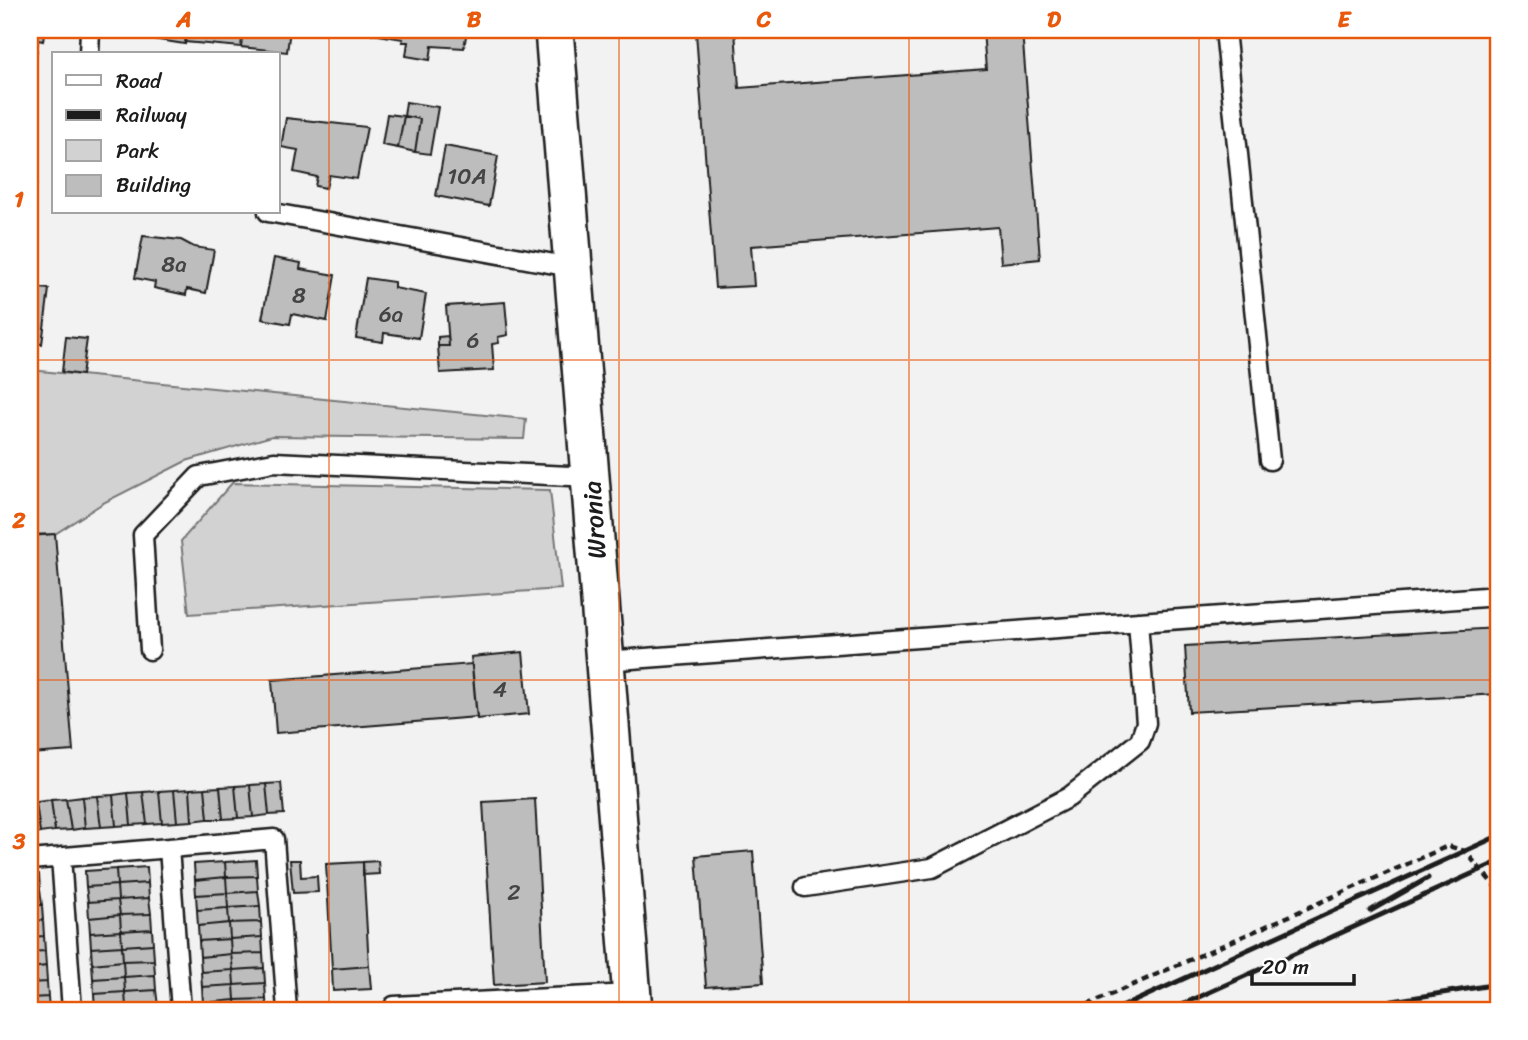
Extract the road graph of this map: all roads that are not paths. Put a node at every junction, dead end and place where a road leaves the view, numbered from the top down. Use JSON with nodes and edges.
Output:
{"nodes":[{"id":1,"x":90,"y":30,"type":"edge"},
{"id":2,"x":554,"y":30,"type":"edge"},
{"id":3,"x":1225,"y":30,"type":"edge"},
{"id":4,"x":89,"y":52,"type":"edge"},
{"id":5,"x":279,"y":214,"type":"edge"},
{"id":6,"x":576,"y":268,"type":"junction"},
{"id":7,"x":1270,"y":460,"type":"dead end"},
{"id":8,"x":592,"y":477,"type":"junction"},
{"id":9,"x":1498,"y":596,"type":"edge"},
{"id":10,"x":1138,"y":622,"type":"junction"},
{"id":11,"x":150,"y":650,"type":"dead end"},
{"id":12,"x":604,"y":661,"type":"junction"},
{"id":13,"x":170,"y":848,"type":"junction"},
{"id":14,"x":61,"y":858,"type":"junction"},
{"id":15,"x":30,"y":860,"type":"edge"},
{"id":16,"x":805,"y":887,"type":"dead end"},
{"id":17,"x":632,"y":1002,"type":"edge"},
{"id":18,"x":394,"y":1006,"type":"dead end"},
{"id":19,"x":72,"y":1010,"type":"edge"},
{"id":20,"x":181,"y":1010,"type":"edge"},
{"id":21,"x":287,"y":1010,"type":"edge"}],
"edges":[{"from":1,"to":4,"type":"lane"},
{"from":2,"to":6,"type":"street","name":"Wronia"},
{"from":3,"to":7,"type":"lane"},
{"from":5,"to":6,"type":"lane"},
{"from":6,"to":8,"type":"street","name":"Wronia"},
{"from":8,"to":11,"type":"lane"},
{"from":8,"to":12,"type":"street","name":"Wronia"},
{"from":9,"to":10,"type":"lane"},
{"from":10,"to":12,"type":"lane"},
{"from":10,"to":16,"type":"lane"},
{"from":12,"to":17,"type":"street","name":"Wronia"},
{"from":13,"to":14,"type":"lane"},
{"from":13,"to":20,"type":"lane"},
{"from":13,"to":21,"type":"lane"},
{"from":14,"to":15,"type":"lane"},
{"from":14,"to":19,"type":"lane"},
{"from":17,"to":18,"type":"lane"}]}
